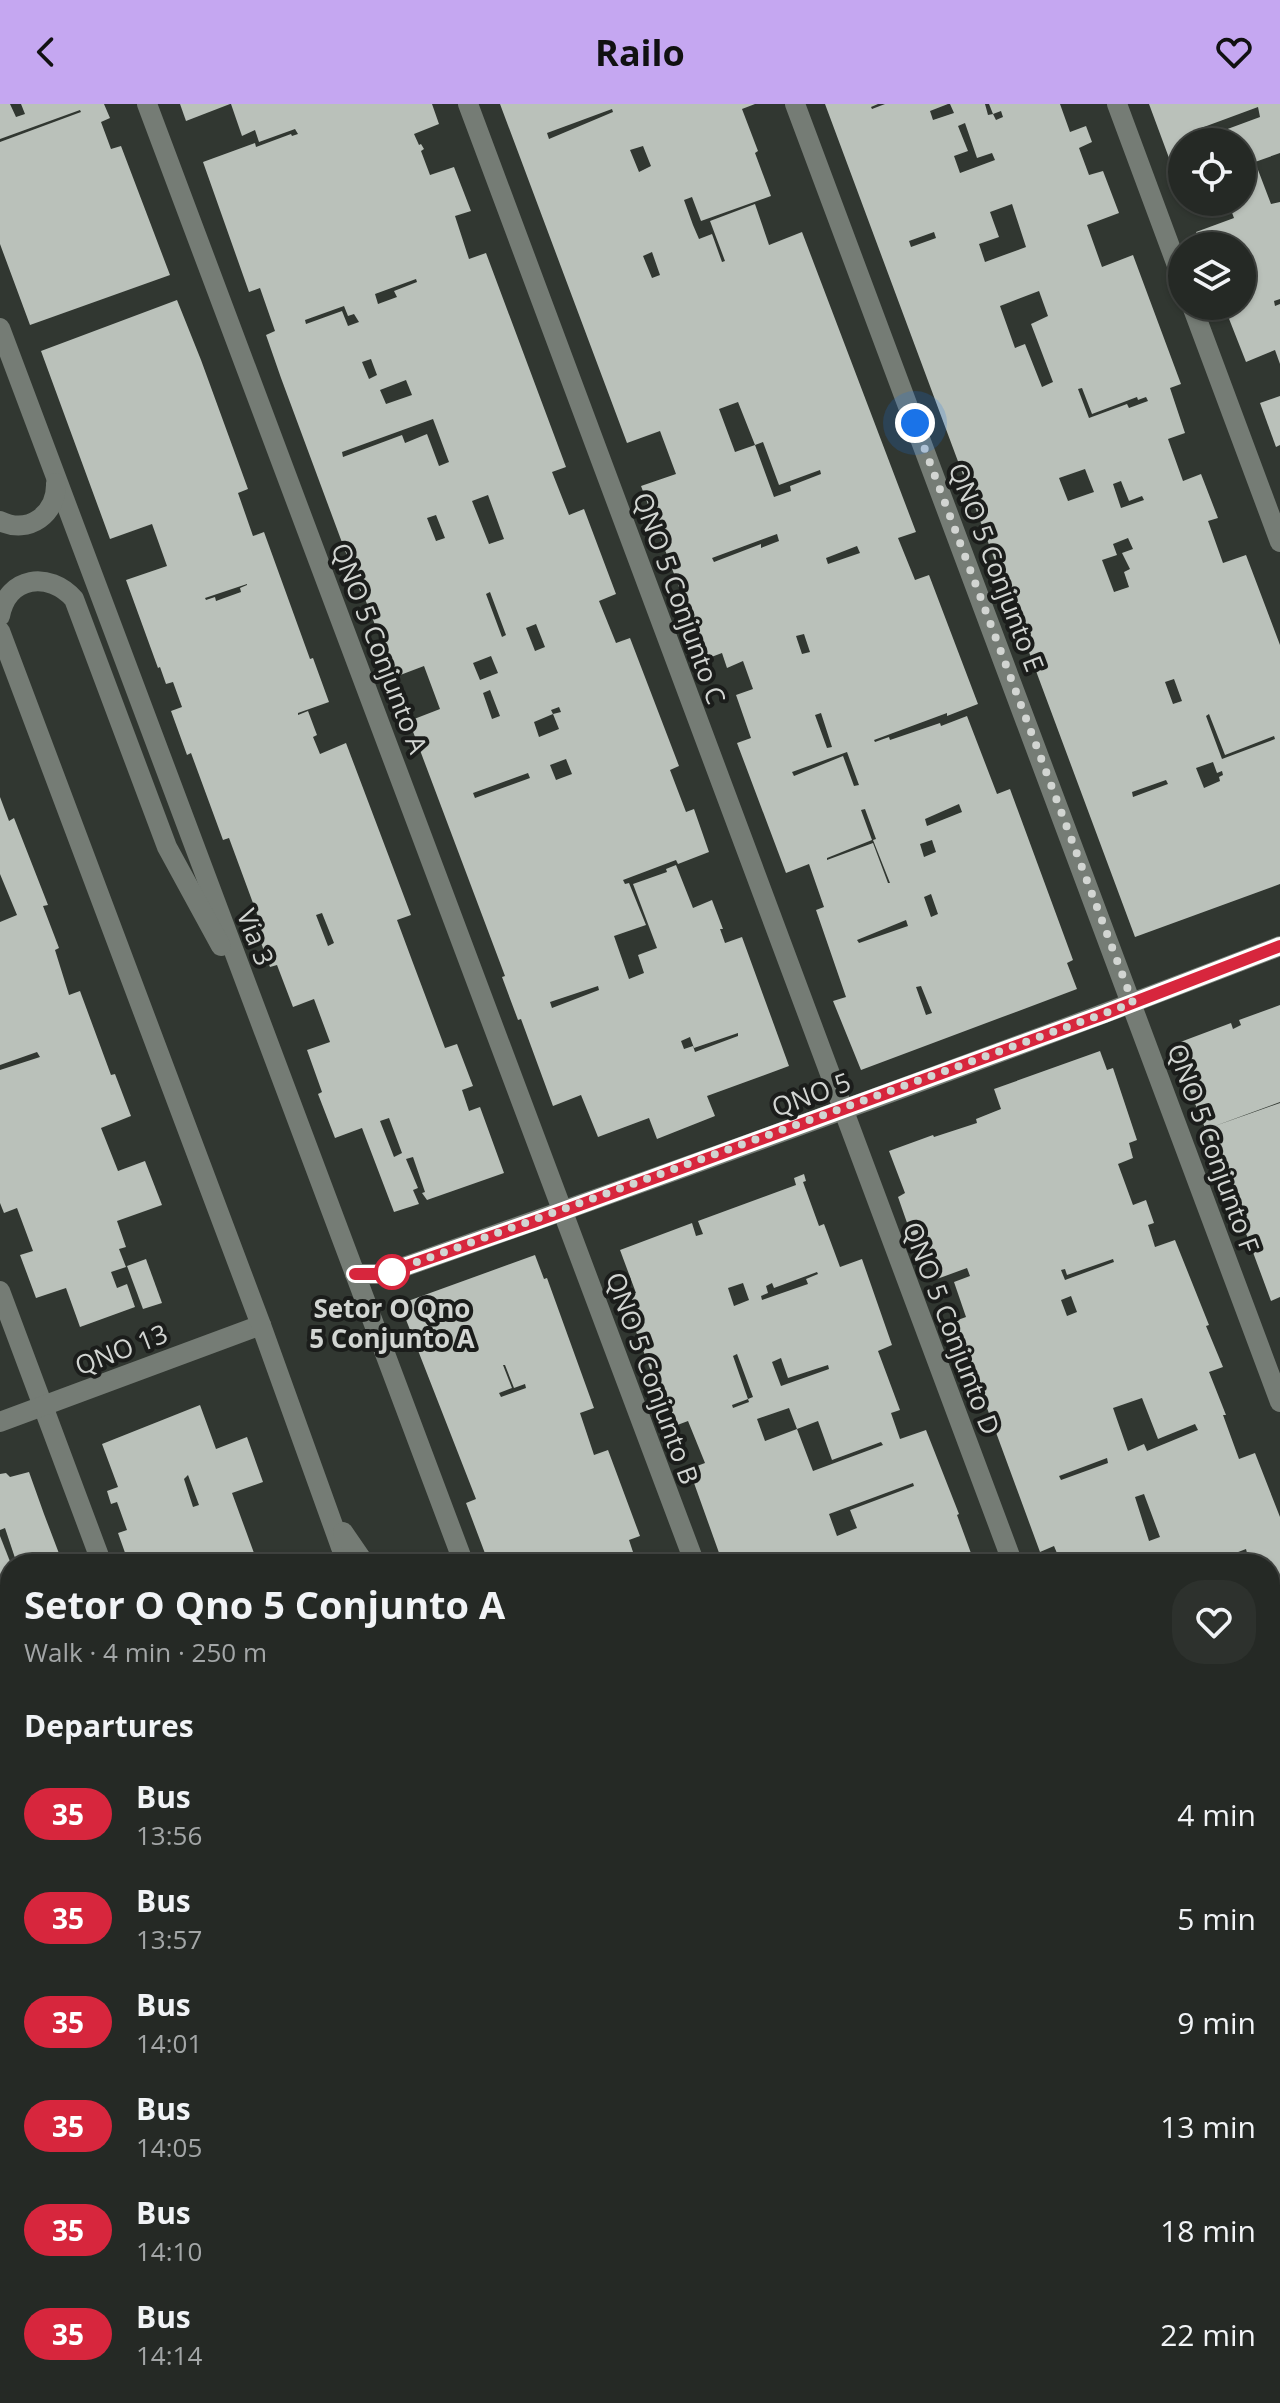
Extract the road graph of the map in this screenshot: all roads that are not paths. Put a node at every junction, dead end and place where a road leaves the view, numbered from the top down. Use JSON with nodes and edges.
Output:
{"nodes":[{"id":1,"x":147,"y":104,"type":"edge"},
{"id":2,"x":468,"y":104,"type":"edge"},
{"id":3,"x":795,"y":104,"type":"edge"},
{"id":4,"x":1117,"y":104,"type":"edge"},
{"id":5,"x":1168,"y":241,"type":"edge"},
{"id":6,"x":1197,"y":320,"type":"edge"},
{"id":7,"x":0,"y":328,"type":"edge"},
{"id":8,"x":54,"y":475,"type":"junction"},
{"id":9,"x":0,"y":521,"type":"edge"},
{"id":10,"x":1280,"y":542,"type":"edge"},
{"id":11,"x":0,"y":616,"type":"edge"},
{"id":12,"x":0,"y":630,"type":"edge"},
{"id":13,"x":1280,"y":946,"type":"edge"},
{"id":14,"x":1133,"y":1003,"type":"junction"},
{"id":15,"x":256,"y":1009,"type":"junction"},
{"id":16,"x":843,"y":1110,"type":"junction"},
{"id":17,"x":563,"y":1211,"type":"junction"},
{"id":18,"x":355,"y":1274,"type":"junction"},
{"id":19,"x":0,"y":1291,"type":"edge"},
{"id":20,"x":261,"y":1325,"type":"junction"},
{"id":21,"x":1280,"y":1402,"type":"edge"},
{"id":22,"x":43,"y":1406,"type":"junction"},
{"id":23,"x":0,"y":1422,"type":"edge"},
{"id":24,"x":325,"y":1506,"type":"junction"},
{"id":25,"x":98,"y":1554,"type":"edge"},
{"id":26,"x":343,"y":1554,"type":"edge"},
{"id":27,"x":358,"y":1554,"type":"edge"},
{"id":28,"x":460,"y":1554,"type":"edge"},
{"id":29,"x":691,"y":1554,"type":"edge"},
{"id":30,"x":1009,"y":1554,"type":"edge"}],
"edges":[{"from":1,"to":17,"type":"street","name":"QNO 5 Conjunto A"},
{"from":2,"to":16,"type":"street","name":"QNO 5 Conjunto C"},
{"from":3,"to":14,"type":"street","name":"QNO 5 Conjunto E"},
{"from":4,"to":5,"type":"street"},
{"from":6,"to":10,"type":"street"},
{"from":7,"to":8,"type":"street","name":"Via 3"},
{"from":8,"to":9,"type":"street"},
{"from":8,"to":15,"type":"street","name":"Via 3"},
{"from":11,"to":15,"type":"street"},
{"from":12,"to":20,"type":"street"},
{"from":13,"to":14,"type":"street","name":"QNO 5"},
{"from":14,"to":16,"type":"street","name":"QNO 5"},
{"from":14,"to":21,"type":"street","name":"QNO 5 Conjunto F"},
{"from":15,"to":18,"type":"street","name":"Via 3"},
{"from":16,"to":17,"type":"street","name":"QNO 5"},
{"from":16,"to":30,"type":"street","name":"QNO 5 Conjunto D"},
{"from":17,"to":18,"type":"street","name":"QNO 5"},
{"from":17,"to":29,"type":"street","name":"QNO 5 Conjunto B"},
{"from":18,"to":28,"type":"street","name":"Via 3"},
{"from":19,"to":22,"type":"street"},
{"from":20,"to":22,"type":"street","name":"QNO 13"},
{"from":20,"to":24,"type":"street"},
{"from":22,"to":23,"type":"street","name":"QNO 13"},
{"from":22,"to":25,"type":"street"},
{"from":24,"to":26,"type":"street"},
{"from":24,"to":27,"type":"street"}]}
